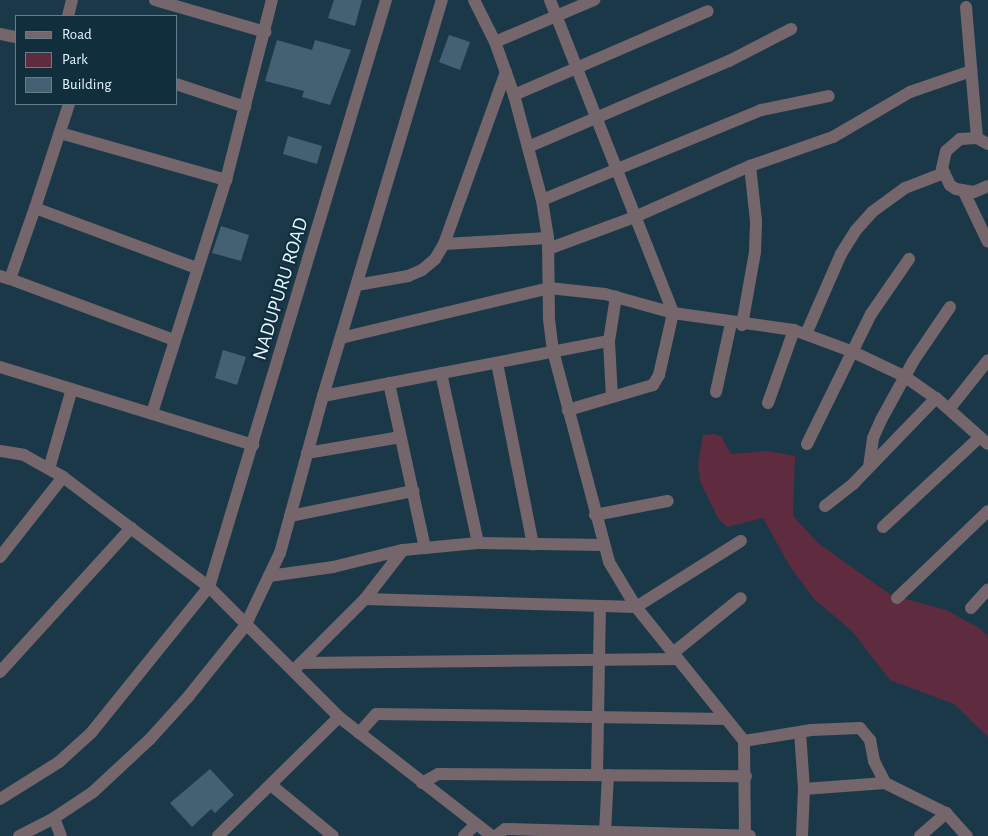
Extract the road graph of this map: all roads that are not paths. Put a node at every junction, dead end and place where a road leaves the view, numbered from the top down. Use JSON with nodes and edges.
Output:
{"nodes":[{"id":1,"x":72,"y":0,"type":"edge"},
{"id":2,"x":155,"y":0,"type":"edge"},
{"id":3,"x":272,"y":0,"type":"edge"},
{"id":4,"x":386,"y":0,"type":"edge"},
{"id":5,"x":442,"y":0,"type":"edge"},
{"id":6,"x":474,"y":0,"type":"edge"},
{"id":7,"x":550,"y":0,"type":"edge"},
{"id":8,"x":594,"y":0,"type":"edge"},
{"id":9,"x":966,"y":7,"type":"dead end"},
{"id":10,"x":708,"y":11,"type":"dead end"},
{"id":11,"x":68,"y":15,"type":"edge"},
{"id":12,"x":556,"y":16,"type":"junction"},
{"id":13,"x":791,"y":28,"type":"dead end"},
{"id":14,"x":265,"y":32,"type":"junction"},
{"id":15,"x":0,"y":36,"type":"edge"},
{"id":16,"x":15,"y":37,"type":"edge"},
{"id":17,"x":495,"y":42,"type":"junction"},
{"id":18,"x":577,"y":67,"type":"junction"},
{"id":19,"x":972,"y":71,"type":"junction"},
{"id":20,"x":506,"y":72,"type":"junction"},
{"id":21,"x":178,"y":85,"type":"edge"},
{"id":22,"x":514,"y":95,"type":"junction"},
{"id":23,"x":829,"y":96,"type":"dead end"},
{"id":24,"x":69,"y":105,"type":"edge"},
{"id":25,"x":245,"y":107,"type":"junction"},
{"id":26,"x":597,"y":118,"type":"junction"},
{"id":27,"x":60,"y":133,"type":"junction"},
{"id":28,"x":983,"y":141,"type":"edge"},
{"id":29,"x":528,"y":147,"type":"junction"},
{"id":30,"x":750,"y":166,"type":"junction"},
{"id":31,"x":617,"y":167,"type":"junction"},
{"id":32,"x":944,"y":173,"type":"junction"},
{"id":33,"x":226,"y":180,"type":"junction"},
{"id":34,"x":988,"y":186,"type":"edge"},
{"id":35,"x":964,"y":192,"type":"junction"},
{"id":36,"x":542,"y":200,"type":"junction"},
{"id":37,"x":35,"y":208,"type":"junction"},
{"id":38,"x":636,"y":216,"type":"junction"},
{"id":39,"x":988,"y":242,"type":"edge"},
{"id":40,"x":548,"y":243,"type":"junction"},
{"id":41,"x":444,"y":244,"type":"junction"},
{"id":42,"x":909,"y":259,"type":"dead end"},
{"id":43,"x":196,"y":268,"type":"junction"},
{"id":44,"x":5,"y":277,"type":"edge"},
{"id":45,"x":357,"y":285,"type":"junction"},
{"id":46,"x":549,"y":288,"type":"junction"},
{"id":47,"x":616,"y":297,"type":"junction"},
{"id":48,"x":950,"y":307,"type":"dead end"},
{"id":49,"x":673,"y":313,"type":"junction"},
{"id":50,"x":737,"y":324,"type":"junction"},
{"id":51,"x":801,"y":332,"type":"junction"},
{"id":52,"x":341,"y":338,"type":"junction"},
{"id":53,"x":174,"y":340,"type":"junction"},
{"id":54,"x":609,"y":341,"type":"junction"},
{"id":55,"x":553,"y":351,"type":"junction"},
{"id":56,"x":853,"y":352,"type":"junction"},
{"id":57,"x":988,"y":360,"type":"edge"},
{"id":58,"x":497,"y":363,"type":"junction"},
{"id":59,"x":0,"y":367,"type":"edge"},
{"id":60,"x":441,"y":373,"type":"junction"},
{"id":61,"x":904,"y":376,"type":"junction"},
{"id":62,"x":389,"y":383,"type":"junction"},
{"id":63,"x":72,"y":389,"type":"junction"},
{"id":64,"x":716,"y":392,"type":"dead end"},
{"id":65,"x":323,"y":396,"type":"junction"},
{"id":66,"x":612,"y":397,"type":"junction"},
{"id":67,"x":936,"y":398,"type":"junction"},
{"id":68,"x":768,"y":403,"type":"dead end"},
{"id":69,"x":950,"y":408,"type":"junction"},
{"id":70,"x":568,"y":410,"type":"junction"},
{"id":71,"x":152,"y":413,"type":"junction"},
{"id":72,"x":401,"y":437,"type":"junction"},
{"id":73,"x":984,"y":441,"type":"edge"},
{"id":74,"x":807,"y":444,"type":"dead end"},
{"id":75,"x":253,"y":445,"type":"junction"},
{"id":76,"x":0,"y":451,"type":"edge"},
{"id":77,"x":307,"y":453,"type":"junction"},
{"id":78,"x":869,"y":467,"type":"junction"},
{"id":79,"x":49,"y":469,"type":"junction"},
{"id":80,"x":63,"y":477,"type":"junction"},
{"id":81,"x":413,"y":491,"type":"junction"},
{"id":82,"x":668,"y":501,"type":"dead end"},
{"id":83,"x":825,"y":506,"type":"dead end"},
{"id":84,"x":988,"y":511,"type":"edge"},
{"id":85,"x":594,"y":515,"type":"junction"},
{"id":86,"x":290,"y":516,"type":"junction"},
{"id":87,"x":883,"y":527,"type":"dead end"},
{"id":88,"x":131,"y":528,"type":"junction"},
{"id":89,"x":741,"y":540,"type":"dead end"},
{"id":90,"x":478,"y":543,"type":"junction"},
{"id":91,"x":533,"y":544,"type":"junction"},
{"id":92,"x":604,"y":545,"type":"junction"},
{"id":93,"x":425,"y":548,"type":"junction"},
{"id":94,"x":403,"y":550,"type":"junction"},
{"id":95,"x":0,"y":557,"type":"edge"},
{"id":96,"x":269,"y":576,"type":"junction"},
{"id":97,"x":209,"y":588,"type":"junction"},
{"id":98,"x":988,"y":589,"type":"edge"},
{"id":99,"x":741,"y":598,"type":"dead end"},
{"id":100,"x":897,"y":598,"type":"dead end"},
{"id":101,"x":365,"y":599,"type":"junction"},
{"id":102,"x":600,"y":606,"type":"junction"},
{"id":103,"x":636,"y":607,"type":"junction"},
{"id":104,"x":971,"y":608,"type":"dead end"},
{"id":105,"x":245,"y":626,"type":"junction"},
{"id":106,"x":675,"y":656,"type":"junction"},
{"id":107,"x":598,"y":660,"type":"junction"},
{"id":108,"x":296,"y":667,"type":"junction"},
{"id":109,"x":0,"y":672,"type":"edge"},
{"id":110,"x":339,"y":717,"type":"junction"},
{"id":111,"x":597,"y":717,"type":"junction"},
{"id":112,"x":726,"y":719,"type":"junction"},
{"id":113,"x":800,"y":732,"type":"junction"},
{"id":114,"x":359,"y":733,"type":"junction"},
{"id":115,"x":744,"y":741,"type":"junction"},
{"id":116,"x":602,"y":775,"type":"junction"},
{"id":117,"x":746,"y":776,"type":"junction"},
{"id":118,"x":422,"y":783,"type":"junction"},
{"id":119,"x":885,"y":783,"type":"junction"},
{"id":120,"x":271,"y":785,"type":"junction"},
{"id":121,"x":804,"y":788,"type":"junction"},
{"id":122,"x":0,"y":799,"type":"edge"},
{"id":123,"x":946,"y":813,"type":"junction"},
{"id":124,"x":54,"y":818,"type":"junction"},
{"id":125,"x":476,"y":824,"type":"junction"},
{"id":126,"x":605,"y":832,"type":"junction"},
{"id":127,"x":19,"y":836,"type":"edge"},
{"id":128,"x":61,"y":836,"type":"edge"},
{"id":129,"x":218,"y":836,"type":"edge"},
{"id":130,"x":333,"y":836,"type":"edge"},
{"id":131,"x":464,"y":836,"type":"edge"},
{"id":132,"x":492,"y":836,"type":"edge"},
{"id":133,"x":496,"y":836,"type":"edge"},
{"id":134,"x":745,"y":836,"type":"edge"},
{"id":135,"x":750,"y":836,"type":"edge"},
{"id":136,"x":802,"y":836,"type":"edge"},
{"id":137,"x":920,"y":836,"type":"edge"},
{"id":138,"x":967,"y":836,"type":"edge"}],
"edges":[{"from":1,"to":11,"type":"street"},
{"from":2,"to":14,"type":"street"},
{"from":3,"to":14,"type":"street"},
{"from":4,"to":75,"type":"street","name":"NADUPURU ROAD"},
{"from":5,"to":45,"type":"street"},
{"from":6,"to":17,"type":"street"},
{"from":7,"to":12,"type":"street"},
{"from":8,"to":12,"type":"street"},
{"from":9,"to":19,"type":"street"},
{"from":10,"to":18,"type":"street"},
{"from":12,"to":17,"type":"street"},
{"from":12,"to":18,"type":"street"},
{"from":13,"to":26,"type":"street"},
{"from":14,"to":25,"type":"street"},
{"from":15,"to":16,"type":"street"},
{"from":17,"to":20,"type":"street"},
{"from":18,"to":22,"type":"street"},
{"from":18,"to":26,"type":"street"},
{"from":19,"to":28,"type":"street"},
{"from":19,"to":30,"type":"street"},
{"from":20,"to":22,"type":"street"},
{"from":20,"to":41,"type":"street"},
{"from":21,"to":25,"type":"street"},
{"from":22,"to":29,"type":"street"},
{"from":23,"to":31,"type":"street"},
{"from":24,"to":27,"type":"street"},
{"from":25,"to":33,"type":"street"},
{"from":26,"to":29,"type":"street"},
{"from":26,"to":31,"type":"street"},
{"from":27,"to":33,"type":"street"},
{"from":27,"to":37,"type":"street"},
{"from":28,"to":32,"type":"street"},
{"from":29,"to":36,"type":"street"},
{"from":30,"to":38,"type":"street"},
{"from":30,"to":50,"type":"street"},
{"from":31,"to":36,"type":"street"},
{"from":31,"to":38,"type":"street"},
{"from":32,"to":35,"type":"street"},
{"from":32,"to":51,"type":"street"},
{"from":33,"to":43,"type":"street"},
{"from":34,"to":35,"type":"street"},
{"from":35,"to":39,"type":"street"},
{"from":36,"to":40,"type":"street"},
{"from":37,"to":43,"type":"street"},
{"from":37,"to":44,"type":"street"},
{"from":38,"to":40,"type":"street"},
{"from":38,"to":49,"type":"street"},
{"from":40,"to":41,"type":"street"},
{"from":40,"to":46,"type":"street"},
{"from":41,"to":45,"type":"street"},
{"from":42,"to":56,"type":"street"},
{"from":43,"to":53,"type":"street"},
{"from":44,"to":53,"type":"street"},
{"from":45,"to":52,"type":"street"},
{"from":46,"to":47,"type":"street"},
{"from":46,"to":52,"type":"street"},
{"from":46,"to":55,"type":"street"},
{"from":47,"to":49,"type":"street"},
{"from":47,"to":54,"type":"street"},
{"from":48,"to":61,"type":"street"},
{"from":49,"to":50,"type":"street"},
{"from":49,"to":66,"type":"street"},
{"from":50,"to":51,"type":"street"},
{"from":50,"to":64,"type":"street"},
{"from":51,"to":56,"type":"street"},
{"from":51,"to":68,"type":"street"},
{"from":52,"to":65,"type":"street"},
{"from":53,"to":71,"type":"street"},
{"from":54,"to":55,"type":"street"},
{"from":54,"to":66,"type":"street"},
{"from":55,"to":58,"type":"street"},
{"from":55,"to":70,"type":"street"},
{"from":56,"to":61,"type":"street"},
{"from":56,"to":74,"type":"street"},
{"from":57,"to":69,"type":"street"},
{"from":58,"to":60,"type":"street"},
{"from":58,"to":91,"type":"street"},
{"from":59,"to":63,"type":"street"},
{"from":60,"to":62,"type":"street"},
{"from":60,"to":90,"type":"street"},
{"from":61,"to":67,"type":"street"},
{"from":61,"to":78,"type":"street"},
{"from":62,"to":65,"type":"street"},
{"from":62,"to":72,"type":"street"},
{"from":63,"to":71,"type":"street"},
{"from":63,"to":79,"type":"street"},
{"from":65,"to":77,"type":"street"},
{"from":66,"to":70,"type":"street"},
{"from":67,"to":69,"type":"street"},
{"from":67,"to":78,"type":"street"},
{"from":69,"to":73,"type":"street"},
{"from":70,"to":85,"type":"street"},
{"from":71,"to":75,"type":"street"},
{"from":72,"to":77,"type":"street"},
{"from":72,"to":81,"type":"street"},
{"from":73,"to":87,"type":"street"},
{"from":75,"to":97,"type":"street","name":"NADUPURU ROAD"},
{"from":76,"to":79,"type":"street"},
{"from":77,"to":86,"type":"street"},
{"from":78,"to":83,"type":"street"},
{"from":79,"to":80,"type":"street"},
{"from":80,"to":88,"type":"street"},
{"from":80,"to":95,"type":"street"},
{"from":81,"to":86,"type":"street"},
{"from":81,"to":93,"type":"street"},
{"from":82,"to":85,"type":"street"},
{"from":84,"to":100,"type":"street"},
{"from":85,"to":92,"type":"street"},
{"from":86,"to":96,"type":"street"},
{"from":88,"to":97,"type":"street"},
{"from":88,"to":109,"type":"street"},
{"from":89,"to":103,"type":"street"},
{"from":90,"to":91,"type":"street"},
{"from":90,"to":93,"type":"street"},
{"from":91,"to":92,"type":"street"},
{"from":92,"to":103,"type":"street"},
{"from":93,"to":94,"type":"street"},
{"from":94,"to":96,"type":"street"},
{"from":94,"to":101,"type":"street"},
{"from":96,"to":105,"type":"street"},
{"from":97,"to":105,"type":"street"},
{"from":97,"to":122,"type":"street"},
{"from":98,"to":104,"type":"street"},
{"from":99,"to":106,"type":"street"},
{"from":101,"to":102,"type":"street"},
{"from":101,"to":108,"type":"street"},
{"from":102,"to":103,"type":"street"},
{"from":102,"to":107,"type":"street"},
{"from":103,"to":106,"type":"street"},
{"from":105,"to":108,"type":"street"},
{"from":105,"to":124,"type":"street"},
{"from":106,"to":107,"type":"street"},
{"from":106,"to":112,"type":"street"},
{"from":107,"to":108,"type":"street"},
{"from":107,"to":111,"type":"street"},
{"from":108,"to":110,"type":"street"},
{"from":110,"to":114,"type":"street"},
{"from":110,"to":120,"type":"street"},
{"from":111,"to":112,"type":"street"},
{"from":111,"to":114,"type":"street"},
{"from":111,"to":116,"type":"street"},
{"from":112,"to":115,"type":"street"},
{"from":113,"to":115,"type":"street"},
{"from":113,"to":119,"type":"street"},
{"from":113,"to":121,"type":"street"},
{"from":114,"to":118,"type":"street"},
{"from":115,"to":117,"type":"street"},
{"from":116,"to":117,"type":"street"},
{"from":116,"to":118,"type":"street"},
{"from":116,"to":126,"type":"street"},
{"from":117,"to":134,"type":"street"},
{"from":118,"to":125,"type":"street"},
{"from":119,"to":121,"type":"street"},
{"from":119,"to":123,"type":"street"},
{"from":120,"to":129,"type":"street"},
{"from":120,"to":130,"type":"street"},
{"from":121,"to":136,"type":"street"},
{"from":123,"to":137,"type":"street"},
{"from":123,"to":138,"type":"street"},
{"from":124,"to":127,"type":"street"},
{"from":124,"to":128,"type":"street"},
{"from":125,"to":131,"type":"street"},
{"from":125,"to":132,"type":"street"},
{"from":126,"to":133,"type":"street"},
{"from":126,"to":134,"type":"street"},
{"from":134,"to":135,"type":"street"}]}
